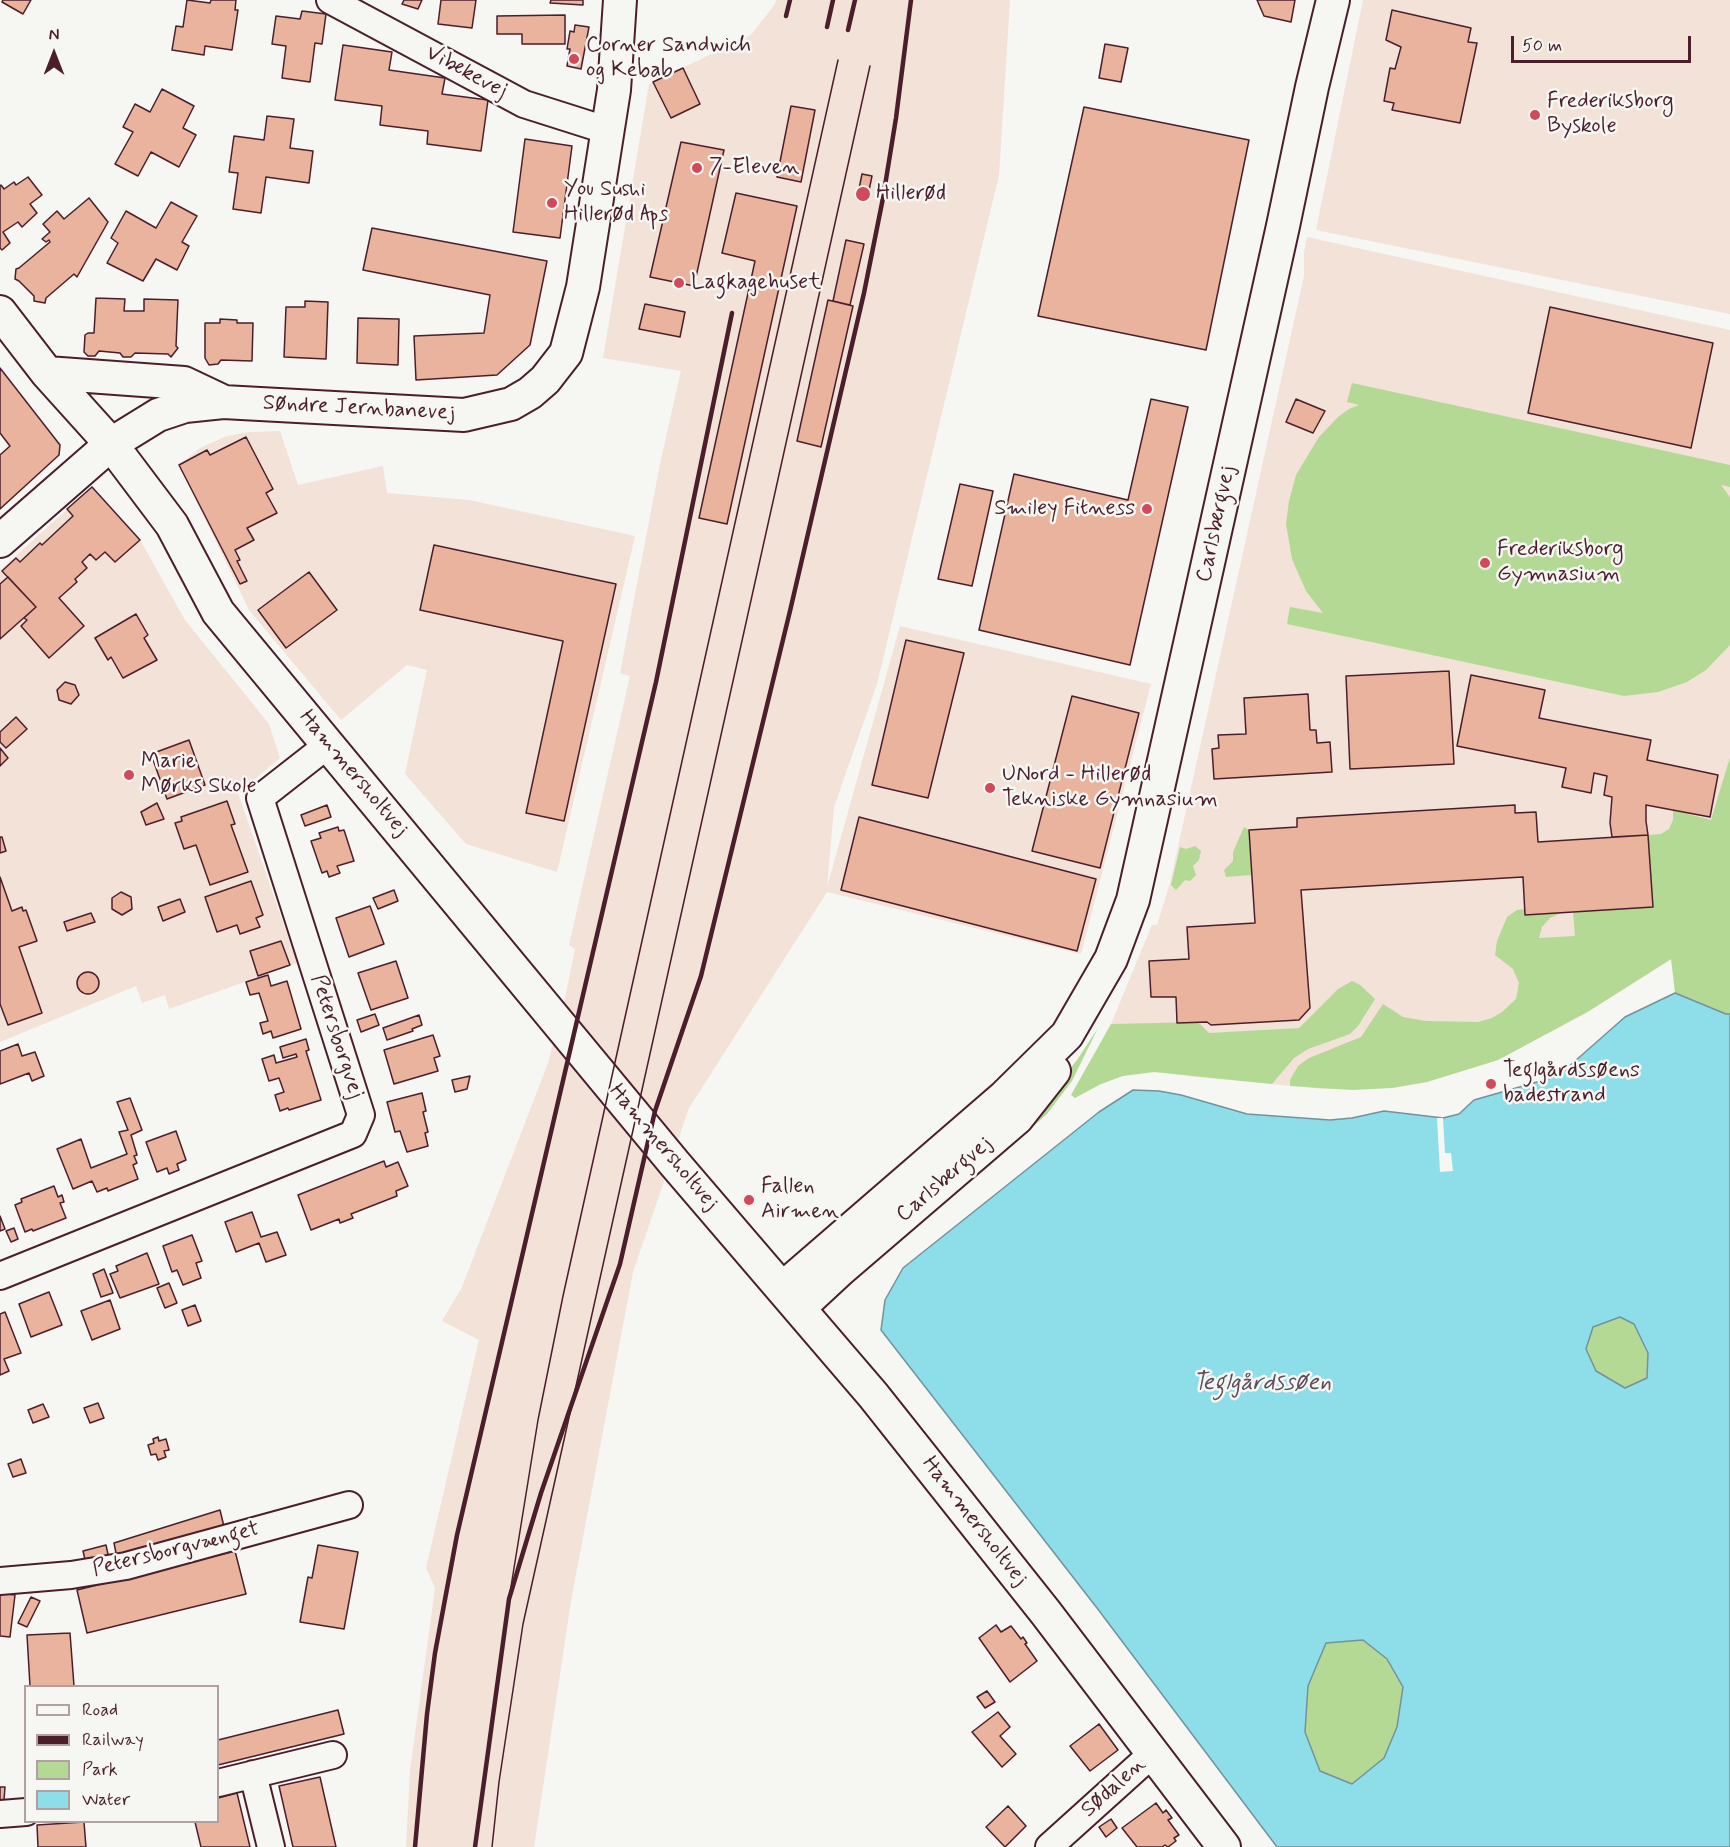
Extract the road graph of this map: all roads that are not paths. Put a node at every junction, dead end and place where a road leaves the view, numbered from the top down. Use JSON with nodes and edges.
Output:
{"nodes":[{"id":1,"x":330,"y":0,"type":"edge"},
{"id":2,"x":620,"y":0,"type":"edge"},
{"id":3,"x":1333,"y":0,"type":"edge"},
{"id":4,"x":609,"y":131,"type":"junction"},
{"id":5,"x":0,"y":312,"type":"edge"},
{"id":6,"x":47,"y":373,"type":"junction"},
{"id":7,"x":223,"y":402,"type":"junction"},
{"id":8,"x":111,"y":444,"type":"junction"},
{"id":9,"x":0,"y":541,"type":"edge"},
{"id":10,"x":329,"y":744,"type":"junction"},
{"id":11,"x":0,"y":1276,"type":"edge"},
{"id":12,"x":791,"y":1298,"type":"junction"},
{"id":13,"x":349,"y":1505,"type":"dead end"},
{"id":14,"x":0,"y":1581,"type":"edge"},
{"id":15,"x":1152,"y":1754,"type":"junction"},
{"id":16,"x":333,"y":1755,"type":"dead end"},
{"id":17,"x":254,"y":1774,"type":"junction"},
{"id":18,"x":219,"y":1783,"type":"edge"},
{"id":19,"x":24,"y":1812,"type":"edge"},
{"id":20,"x":0,"y":1814,"type":"edge"},
{"id":21,"x":271,"y":1847,"type":"edge"},
{"id":22,"x":1049,"y":1847,"type":"edge"},
{"id":23,"x":1224,"y":1847,"type":"edge"}],
"edges":[{"from":1,"to":4,"type":"street","name":"Vibekevej"},
{"from":2,"to":4,"type":"street","name":"Søndre Jernbanevej"},
{"from":3,"to":12,"type":"street","name":"Carlsbergvej"},
{"from":4,"to":7,"type":"street","name":"Søndre Jernbanevej"},
{"from":5,"to":6,"type":"street"},
{"from":6,"to":7,"type":"street"},
{"from":6,"to":8,"type":"street"},
{"from":7,"to":8,"type":"street","name":"Søndre Jernbanevej"},
{"from":8,"to":9,"type":"street","name":"Søndre Jernbanevej"},
{"from":8,"to":10,"type":"street","name":"Hammersholtvej"},
{"from":10,"to":11,"type":"street","name":"Petersborgvej"},
{"from":10,"to":12,"type":"street","name":"Hammersholtvej"},
{"from":12,"to":15,"type":"street","name":"Hammersholtvej"},
{"from":13,"to":14,"type":"street","name":"Petersborgvænget"},
{"from":15,"to":22,"type":"street","name":"Sødalen"},
{"from":15,"to":23,"type":"street","name":"Hammersholtvej"},
{"from":16,"to":17,"type":"street"},
{"from":17,"to":18,"type":"street"},
{"from":17,"to":21,"type":"street"},
{"from":19,"to":20,"type":"street"}]}
